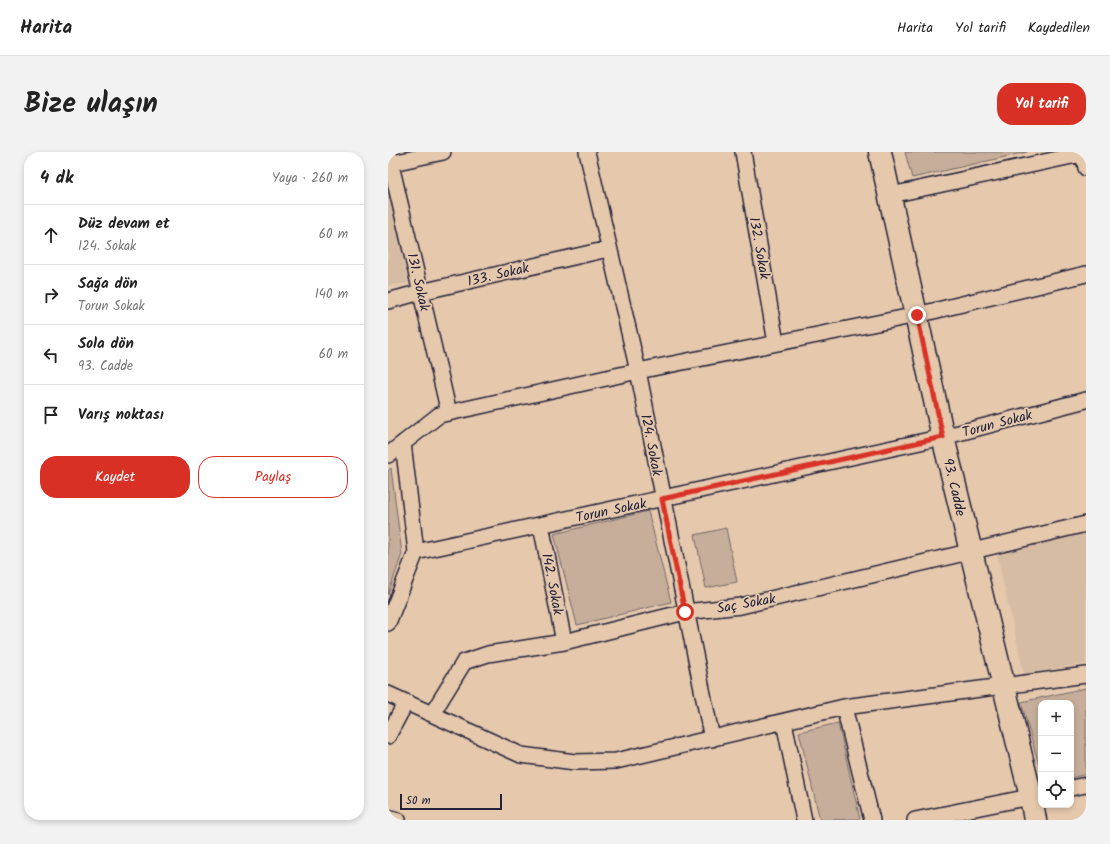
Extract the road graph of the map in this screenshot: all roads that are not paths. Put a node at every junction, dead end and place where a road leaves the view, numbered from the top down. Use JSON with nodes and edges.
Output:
{"nodes":[{"id":1,"x":443,"y":152,"type":"edge"},
{"id":2,"x":587,"y":152,"type":"edge"},
{"id":3,"x":743,"y":152,"type":"edge"},
{"id":4,"x":880,"y":152,"type":"edge"},
{"id":5,"x":1084,"y":156,"type":"edge"},
{"id":6,"x":389,"y":160,"type":"edge"},
{"id":7,"x":891,"y":195,"type":"junction"},
{"id":8,"x":608,"y":249,"type":"junction"},
{"id":9,"x":1086,"y":274,"type":"edge"},
{"id":10,"x":421,"y":292,"type":"junction"},
{"id":11,"x":388,"y":301,"type":"edge"},
{"id":12,"x":917,"y":315,"type":"junction"},
{"id":13,"x":776,"y":343,"type":"junction"},
{"id":14,"x":638,"y":371,"type":"junction"},
{"id":15,"x":1086,"y":400,"type":"edge"},
{"id":16,"x":449,"y":413,"type":"junction"},
{"id":17,"x":943,"y":437,"type":"junction"},
{"id":18,"x":402,"y":443,"type":"junction"},
{"id":19,"x":388,"y":455,"type":"edge"},
{"id":20,"x":662,"y":499,"type":"junction"},
{"id":21,"x":1086,"y":524,"type":"edge"},
{"id":22,"x":541,"y":525,"type":"junction"},
{"id":23,"x":970,"y":551,"type":"junction"},
{"id":24,"x":416,"y":552,"type":"junction"},
{"id":25,"x":685,"y":612,"type":"junction"},
{"id":26,"x":388,"y":623,"type":"edge"},
{"id":27,"x":564,"y":642,"type":"junction"},
{"id":28,"x":1086,"y":674,"type":"edge"},
{"id":29,"x":1002,"y":685,"type":"junction"},
{"id":30,"x":388,"y":694,"type":"edge"},
{"id":31,"x":406,"y":702,"type":"junction"},
{"id":32,"x":844,"y":707,"type":"junction"},
{"id":33,"x":432,"y":714,"type":"junction"},
{"id":34,"x":784,"y":722,"type":"junction"},
{"id":35,"x":388,"y":736,"type":"edge"},
{"id":36,"x":712,"y":739,"type":"junction"},
{"id":37,"x":1086,"y":785,"type":"edge"},
{"id":38,"x":1074,"y":787,"type":"edge"},
{"id":39,"x":1036,"y":796,"type":"edge"},
{"id":40,"x":388,"y":817,"type":"edge"},
{"id":41,"x":398,"y":820,"type":"edge"},
{"id":42,"x":804,"y":820,"type":"edge"},
{"id":43,"x":872,"y":820,"type":"edge"},
{"id":44,"x":915,"y":820,"type":"edge"},
{"id":45,"x":1035,"y":820,"type":"edge"}],
"edges":[{"from":1,"to":6,"type":"street"},
{"from":2,"to":8,"type":"street","name":"124. Sokak"},
{"from":3,"to":13,"type":"street","name":"132. Sokak"},
{"from":4,"to":7,"type":"main road","name":"93. Cadde"},
{"from":5,"to":7,"type":"street"},
{"from":6,"to":10,"type":"street","name":"131. Sokak"},
{"from":7,"to":12,"type":"main road","name":"93. Cadde"},
{"from":8,"to":10,"type":"street","name":"133. Sokak"},
{"from":8,"to":14,"type":"street","name":"124. Sokak"},
{"from":9,"to":12,"type":"street"},
{"from":10,"to":11,"type":"street","name":"133. Sokak"},
{"from":10,"to":16,"type":"street","name":"131. Sokak"},
{"from":12,"to":13,"type":"street"},
{"from":12,"to":17,"type":"main road","name":"93. Cadde"},
{"from":13,"to":14,"type":"street"},
{"from":14,"to":16,"type":"street"},
{"from":14,"to":20,"type":"street","name":"124. Sokak"},
{"from":15,"to":17,"type":"street","name":"Torun Sokak"},
{"from":16,"to":18,"type":"street"},
{"from":17,"to":20,"type":"street","name":"Torun Sokak"},
{"from":17,"to":23,"type":"main road","name":"93. Cadde"},
{"from":18,"to":19,"type":"street"},
{"from":18,"to":24,"type":"street"},
{"from":20,"to":22,"type":"street","name":"Torun Sokak"},
{"from":20,"to":25,"type":"street","name":"124. Sokak"},
{"from":21,"to":23,"type":"street","name":"Saç Sokak"},
{"from":22,"to":24,"type":"street","name":"Torun Sokak"},
{"from":22,"to":27,"type":"street","name":"142. Sokak"},
{"from":23,"to":25,"type":"street","name":"Saç Sokak"},
{"from":23,"to":29,"type":"main road","name":"93. Cadde"},
{"from":24,"to":26,"type":"street"},
{"from":25,"to":27,"type":"street","name":"Saç Sokak"},
{"from":25,"to":36,"type":"street","name":"124. Sokak"},
{"from":27,"to":33,"type":"street","name":"Saç Sokak"},
{"from":28,"to":29,"type":"street"},
{"from":29,"to":32,"type":"street"},
{"from":29,"to":39,"type":"main road","name":"93. Cadde"},
{"from":30,"to":31,"type":"street"},
{"from":31,"to":33,"type":"street"},
{"from":31,"to":35,"type":"street"},
{"from":32,"to":34,"type":"street"},
{"from":32,"to":43,"type":"street"},
{"from":33,"to":36,"type":"street"},
{"from":34,"to":36,"type":"street"},
{"from":34,"to":42,"type":"street"},
{"from":37,"to":38,"type":"street"},
{"from":39,"to":44,"type":"street"},
{"from":39,"to":45,"type":"main road","name":"93. Cadde"},
{"from":40,"to":41,"type":"street"}]}
